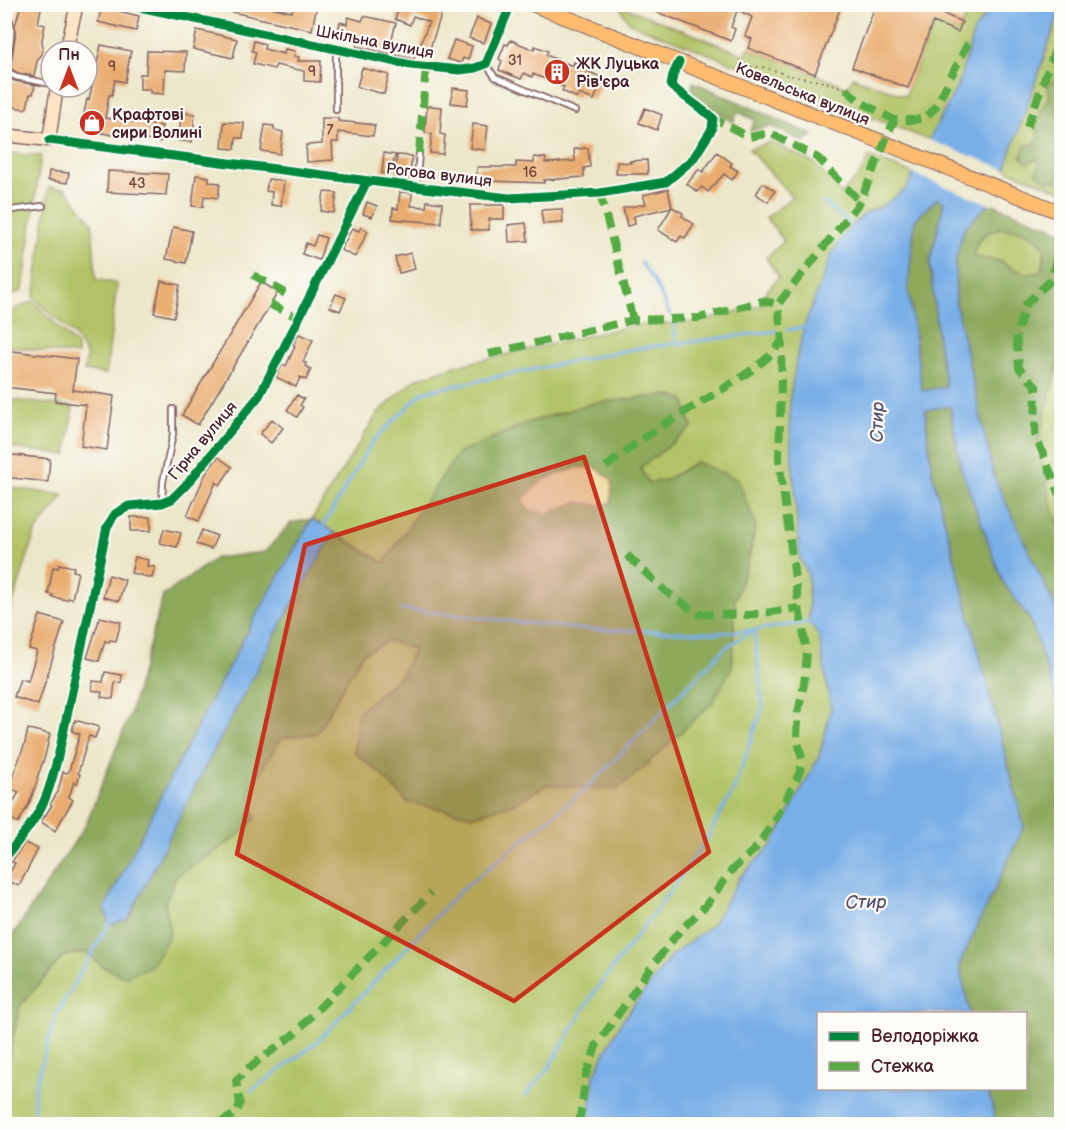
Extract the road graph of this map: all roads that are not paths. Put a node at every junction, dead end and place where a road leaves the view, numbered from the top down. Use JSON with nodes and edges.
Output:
{"nodes":[{"id":1,"x":77,"y":4,"type":"edge"},
{"id":2,"x":125,"y":4,"type":"edge"},
{"id":3,"x":511,"y":4,"type":"edge"},
{"id":4,"x":536,"y":5,"type":"edge"},
{"id":5,"x":4,"y":9,"type":"edge"},
{"id":6,"x":69,"y":39,"type":"edge"},
{"id":7,"x":336,"y":50,"type":"junction"},
{"id":8,"x":679,"y":62,"type":"junction"},
{"id":9,"x":486,"y":64,"type":"junction"},
{"id":10,"x":39,"y":82,"type":"edge"},
{"id":11,"x":55,"y":99,"type":"edge"},
{"id":12,"x":336,"y":110,"type":"dead end"},
{"id":13,"x":575,"y":111,"type":"dead end"},
{"id":14,"x":4,"y":135,"type":"edge"},
{"id":15,"x":49,"y":140,"type":"junction"},
{"id":16,"x":418,"y":153,"type":"dead end"},
{"id":17,"x":367,"y":181,"type":"junction"},
{"id":18,"x":416,"y":187,"type":"junction"},
{"id":19,"x":43,"y":206,"type":"dead end"},
{"id":20,"x":4,"y":211,"type":"edge"},
{"id":21,"x":1062,"y":213,"type":"edge"},
{"id":22,"x":173,"y":409,"type":"dead end"},
{"id":23,"x":162,"y":503,"type":"junction"},
{"id":24,"x":4,"y":859,"type":"edge"}],
"edges":[{"from":1,"to":6,"type":"main road"},
{"from":2,"to":7,"type":"street","name":"Шкільна вулиця"},
{"from":3,"to":9,"type":"street"},
{"from":4,"to":8,"type":"main road","name":"Ковельська вулиця"},
{"from":5,"to":10,"type":"lane"},
{"from":7,"to":9,"type":"street","name":"Шкільна вулиця"},
{"from":7,"to":12,"type":"lane"},
{"from":8,"to":18,"type":"street","name":"Рогова вулиця"},
{"from":8,"to":21,"type":"main road","name":"Ковельська вулиця"},
{"from":9,"to":13,"type":"lane"},
{"from":11,"to":15,"type":"main road"},
{"from":14,"to":15,"type":"main road"},
{"from":15,"to":17,"type":"street","name":"Рогова вулиця"},
{"from":16,"to":18,"type":"lane"},
{"from":17,"to":18,"type":"street","name":"Рогова вулиця"},
{"from":17,"to":23,"type":"street","name":"Гірна вулиця"},
{"from":19,"to":20,"type":"lane"},
{"from":22,"to":23,"type":"lane"},
{"from":23,"to":24,"type":"street"}]}
